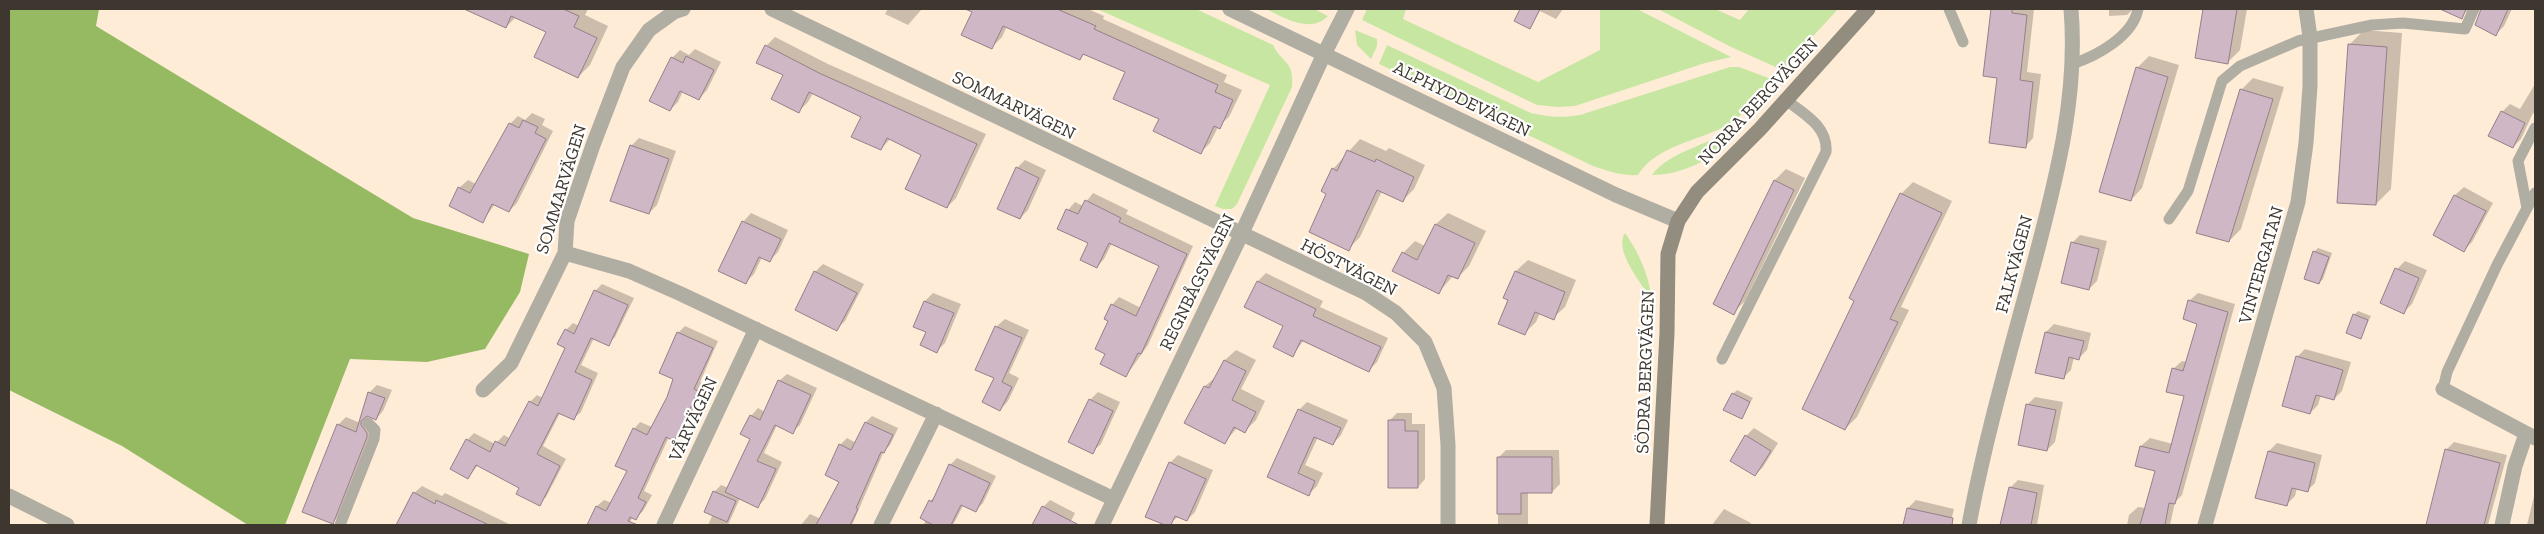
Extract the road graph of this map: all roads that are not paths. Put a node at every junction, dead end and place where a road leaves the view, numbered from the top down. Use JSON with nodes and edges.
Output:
{"nodes":[{"id":1,"x":683,"y":9,"type":"edge"},
{"id":2,"x":772,"y":9,"type":"edge"},
{"id":3,"x":1230,"y":9,"type":"edge"},
{"id":4,"x":1347,"y":9,"type":"edge"},
{"id":5,"x":1868,"y":9,"type":"edge"},
{"id":6,"x":1949,"y":9,"type":"edge"},
{"id":7,"x":2071,"y":9,"type":"edge"},
{"id":8,"x":2138,"y":9,"type":"edge"},
{"id":9,"x":2306,"y":9,"type":"edge"},
{"id":10,"x":2474,"y":9,"type":"edge"},
{"id":11,"x":2310,"y":37,"type":"junction"},
{"id":12,"x":1963,"y":42,"type":"dead end"},
{"id":13,"x":1324,"y":54,"type":"junction"},
{"id":14,"x":2072,"y":64,"type":"junction"},
{"id":15,"x":1786,"y":100,"type":"junction"},
{"id":16,"x":2535,"y":128,"type":"edge"},
{"id":17,"x":2535,"y":192,"type":"edge"},
{"id":18,"x":2527,"y":208,"type":"junction"},
{"id":19,"x":2169,"y":219,"type":"dead end"},
{"id":20,"x":1678,"y":221,"type":"junction"},
{"id":21,"x":1241,"y":235,"type":"junction"},
{"id":22,"x":565,"y":253,"type":"junction"},
{"id":23,"x":756,"y":329,"type":"junction"},
{"id":24,"x":1722,"y":359,"type":"dead end"},
{"id":25,"x":2442,"y":389,"type":"joint"},
{"id":26,"x":483,"y":390,"type":"dead end"},
{"id":27,"x":936,"y":414,"type":"junction"},
{"id":28,"x":368,"y":423,"type":"dead end"},
{"id":29,"x":2530,"y":436,"type":"edge"},
{"id":30,"x":9,"y":496,"type":"edge"},
{"id":31,"x":1114,"y":499,"type":"junction"},
{"id":32,"x":67,"y":525,"type":"edge"},
{"id":33,"x":340,"y":525,"type":"edge"},
{"id":34,"x":664,"y":525,"type":"edge"},
{"id":35,"x":881,"y":525,"type":"edge"},
{"id":36,"x":1102,"y":525,"type":"edge"},
{"id":37,"x":1448,"y":525,"type":"edge"},
{"id":38,"x":1657,"y":525,"type":"edge"},
{"id":39,"x":1969,"y":525,"type":"edge"},
{"id":40,"x":2206,"y":525,"type":"edge"},
{"id":41,"x":2502,"y":525,"type":"edge"}],
"edges":[{"from":1,"to":22,"type":"street","name":"SOMMARVÄGEN"},
{"from":2,"to":21,"type":"street","name":"SOMMARVÄGEN"},
{"from":3,"to":13,"type":"street","name":"ALPHYDDEVÄGEN"},
{"from":4,"to":13,"type":"street","name":"REGNBÅGSVÄGEN"},
{"from":5,"to":15,"type":"street","name":"NORRA BERGVÄGEN"},
{"from":6,"to":12,"type":"lane"},
{"from":7,"to":14,"type":"street","name":"FALKVÄGEN"},
{"from":8,"to":14,"type":"lane"},
{"from":9,"to":11,"type":"street","name":"VINTERGATAN"},
{"from":10,"to":11,"type":"lane"},
{"from":11,"to":19,"type":"lane"},
{"from":11,"to":40,"type":"street","name":"VINTERGATAN"},
{"from":13,"to":20,"type":"street","name":"ALPHYDDEVÄGEN"},
{"from":13,"to":21,"type":"street","name":"REGNBÅGSVÄGEN"},
{"from":14,"to":39,"type":"street","name":"FALKVÄGEN"},
{"from":15,"to":20,"type":"street","name":"NORRA BERGVÄGEN"},
{"from":15,"to":24,"type":"lane"},
{"from":16,"to":18,"type":"lane"},
{"from":17,"to":18,"type":"lane"},
{"from":18,"to":25,"type":"lane"},
{"from":20,"to":38,"type":"street","name":"SÖDRA BERGVÄGEN"},
{"from":21,"to":31,"type":"street","name":"REGNBÅGSVÄGEN"},
{"from":21,"to":37,"type":"street","name":"HÖSTVÄGEN"},
{"from":22,"to":23,"type":"street"},
{"from":22,"to":26,"type":"street","name":"SOMMARVÄGEN"},
{"from":23,"to":27,"type":"street"},
{"from":23,"to":34,"type":"street","name":"VÅRVÄGEN"},
{"from":25,"to":29,"type":"street"},
{"from":27,"to":31,"type":"street"},
{"from":27,"to":35,"type":"street"},
{"from":28,"to":33,"type":"lane"},
{"from":29,"to":41,"type":"street"},
{"from":30,"to":32,"type":"street"},
{"from":31,"to":36,"type":"street","name":"REGNBÅGSVÄGEN"}]}
